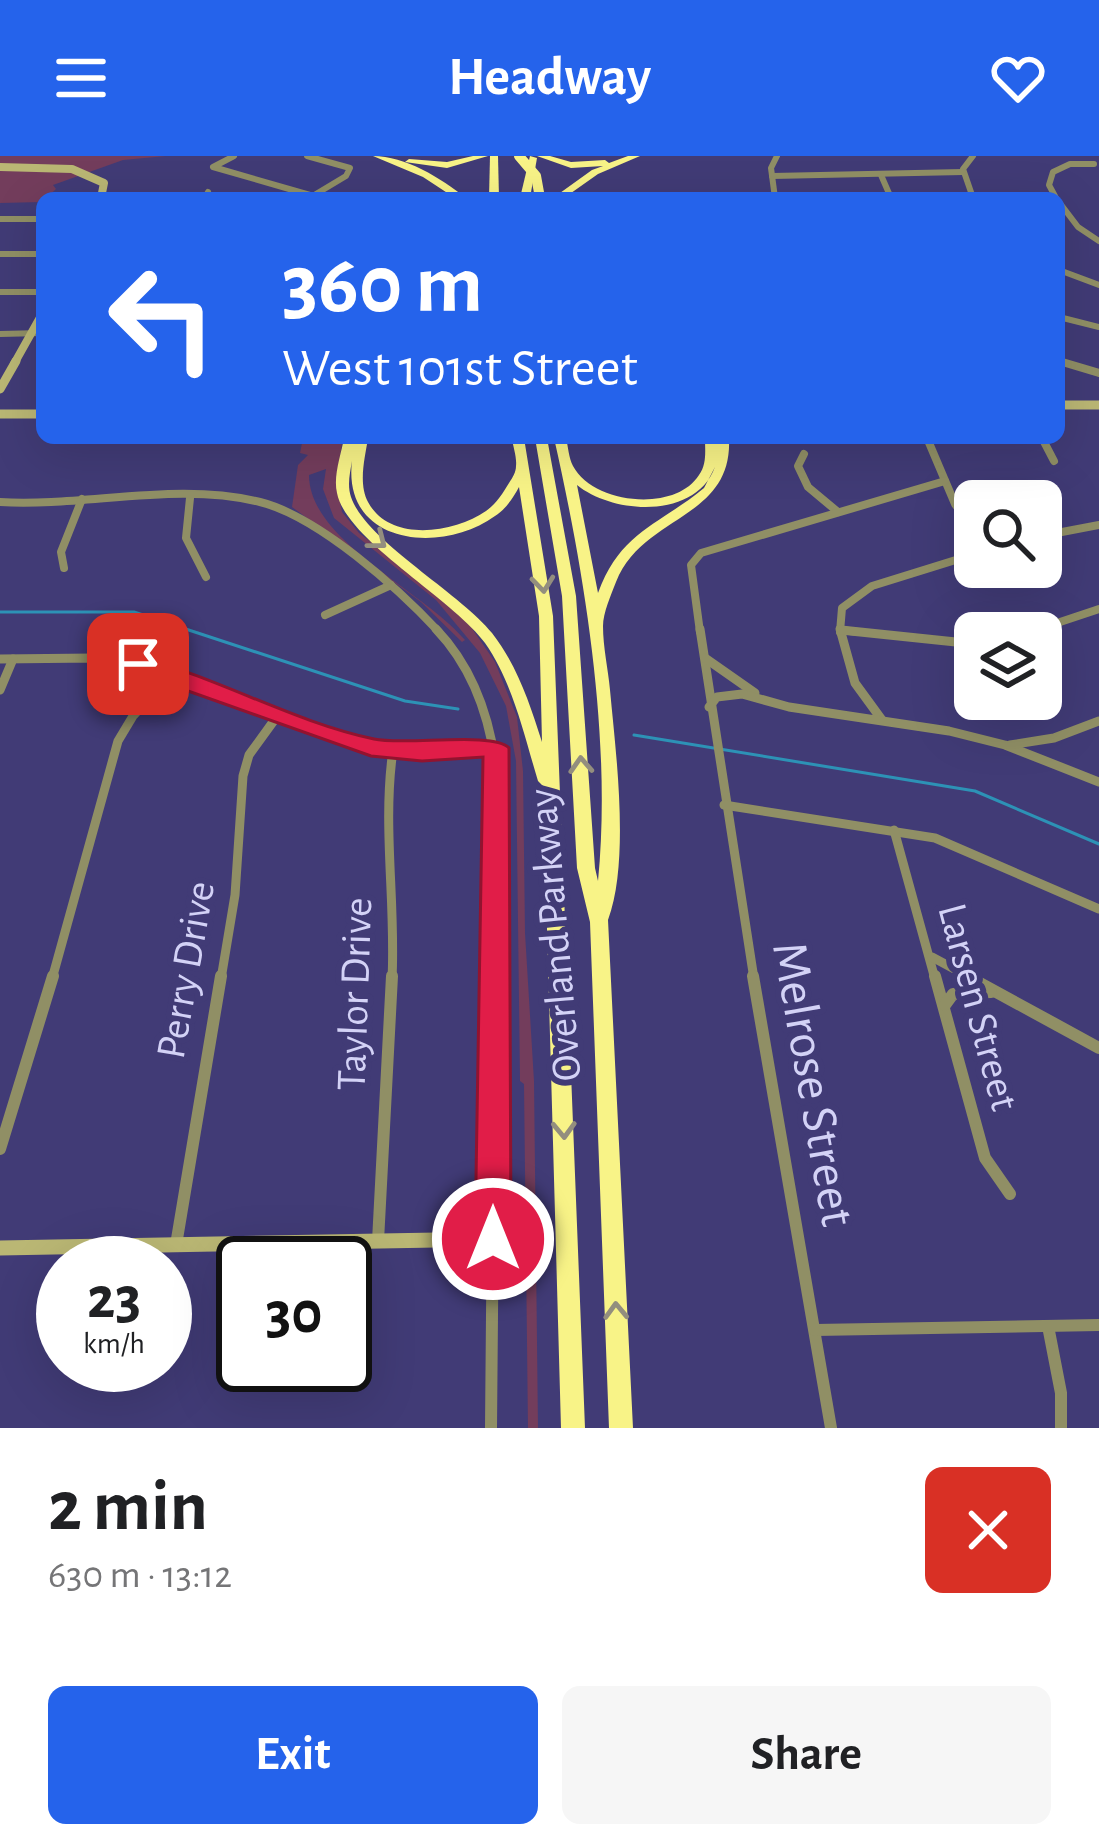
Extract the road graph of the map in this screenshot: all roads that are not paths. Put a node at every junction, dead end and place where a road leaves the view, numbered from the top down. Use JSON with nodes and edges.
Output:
{"nodes":[{"id":1,"x":234,"y":156,"type":"edge"},
{"id":2,"x":307,"y":156,"type":"edge"},
{"id":3,"x":377,"y":156,"type":"edge"},
{"id":4,"x":398,"y":156,"type":"edge"},
{"id":5,"x":484,"y":156,"type":"edge"},
{"id":6,"x":494,"y":156,"type":"edge"},
{"id":7,"x":521,"y":156,"type":"edge"},
{"id":8,"x":537,"y":156,"type":"edge"},
{"id":9,"x":622,"y":156,"type":"edge"},
{"id":10,"x":636,"y":156,"type":"edge"},
{"id":11,"x":777,"y":156,"type":"edge"},
{"id":12,"x":1064,"y":156,"type":"edge"},
{"id":13,"x":974,"y":157,"type":"edge"},
{"id":14,"x":1066,"y":165,"type":"junction"},
{"id":15,"x":1096,"y":165,"type":"edge"},
{"id":16,"x":0,"y":167,"type":"edge"},
{"id":17,"x":772,"y":176,"type":"junction"},
{"id":18,"x":881,"y":176,"type":"junction"},
{"id":19,"x":963,"y":176,"type":"junction"},
{"id":20,"x":102,"y":192,"type":"edge"},
{"id":21,"x":297,"y":192,"type":"edge"},
{"id":22,"x":317,"y":192,"type":"edge"},
{"id":23,"x":451,"y":192,"type":"edge"},
{"id":24,"x":494,"y":192,"type":"edge"},
{"id":25,"x":521,"y":192,"type":"edge"},
{"id":26,"x":523,"y":192,"type":"edge"},
{"id":27,"x":539,"y":192,"type":"edge"},
{"id":28,"x":566,"y":192,"type":"edge"},
{"id":29,"x":774,"y":192,"type":"edge"},
{"id":30,"x":888,"y":192,"type":"edge"},
{"id":31,"x":970,"y":192,"type":"edge"},
{"id":32,"x":1055,"y":192,"type":"edge"},
{"id":33,"x":1065,"y":209,"type":"edge"},
{"id":34,"x":0,"y":219,"type":"edge"},
{"id":35,"x":36,"y":219,"type":"edge"},
{"id":36,"x":1099,"y":241,"type":"edge"},
{"id":37,"x":0,"y":254,"type":"edge"},
{"id":38,"x":36,"y":254,"type":"edge"},
{"id":39,"x":1065,"y":272,"type":"edge"},
{"id":40,"x":1099,"y":285,"type":"edge"},
{"id":41,"x":0,"y":292,"type":"edge"},
{"id":42,"x":36,"y":292,"type":"edge"},
{"id":43,"x":1065,"y":318,"type":"edge"},
{"id":44,"x":1099,"y":327,"type":"edge"},
{"id":45,"x":36,"y":333,"type":"edge"},
{"id":46,"x":0,"y":334,"type":"edge"},
{"id":47,"x":36,"y":334,"type":"edge"},
{"id":48,"x":1065,"y":363,"type":"edge"},
{"id":49,"x":1099,"y":373,"type":"edge"},
{"id":50,"x":2,"y":383,"type":"edge"},
{"id":51,"x":1065,"y":408,"type":"edge"},
{"id":52,"x":1099,"y":408,"type":"edge"},
{"id":53,"x":0,"y":417,"type":"edge"},
{"id":54,"x":36,"y":417,"type":"edge"},
{"id":55,"x":349,"y":444,"type":"edge"},
{"id":56,"x":361,"y":444,"type":"edge"},
{"id":57,"x":519,"y":444,"type":"edge"},
{"id":58,"x":542,"y":444,"type":"edge"},
{"id":59,"x":562,"y":444,"type":"edge"},
{"id":60,"x":712,"y":444,"type":"edge"},
{"id":61,"x":724,"y":444,"type":"edge"},
{"id":62,"x":930,"y":444,"type":"edge"},
{"id":63,"x":1045,"y":444,"type":"edge"},
{"id":64,"x":804,"y":454,"type":"dead end"},
{"id":65,"x":1054,"y":461,"type":"dead end"},
{"id":66,"x":568,"y":468,"type":"junction"},
{"id":67,"x":524,"y":469,"type":"junction"},
{"id":68,"x":945,"y":481,"type":"junction"},
{"id":69,"x":190,"y":498,"type":"junction"},
{"id":70,"x":82,"y":499,"type":"junction"},
{"id":71,"x":954,"y":500,"type":"edge"},
{"id":72,"x":0,"y":502,"type":"edge"},
{"id":73,"x":838,"y":512,"type":"junction"},
{"id":74,"x":1099,"y":525,"type":"edge"},
{"id":75,"x":1062,"y":532,"type":"edge"},
{"id":76,"x":954,"y":561,"type":"edge"},
{"id":77,"x":64,"y":568,"type":"dead end"},
{"id":78,"x":206,"y":577,"type":"dead end"},
{"id":79,"x":391,"y":585,"type":"junction"},
{"id":80,"x":1099,"y":609,"type":"edge"},
{"id":81,"x":325,"y":615,"type":"dead end"},
{"id":82,"x":597,"y":617,"type":"junction"},
{"id":83,"x":1062,"y":621,"type":"edge"},
{"id":84,"x":841,"y":630,"type":"junction"},
{"id":85,"x":954,"y":642,"type":"edge"},
{"id":86,"x":13,"y":658,"type":"junction"},
{"id":87,"x":705,"y":658,"type":"junction"},
{"id":88,"x":0,"y":659,"type":"edge"},
{"id":89,"x":171,"y":675,"type":"junction"},
{"id":90,"x":0,"y":690,"type":"edge"},
{"id":91,"x":859,"y":696,"type":"junction"},
{"id":92,"x":759,"y":697,"type":"junction"},
{"id":93,"x":709,"y":707,"type":"junction"},
{"id":94,"x":842,"y":714,"type":"junction"},
{"id":95,"x":278,"y":716,"type":"junction"},
{"id":96,"x":881,"y":720,"type":"junction"},
{"id":97,"x":1099,"y":721,"type":"edge"},
{"id":98,"x":1054,"y":738,"type":"junction"},
{"id":99,"x":1005,"y":745,"type":"junction"},
{"id":100,"x":496,"y":748,"type":"junction"},
{"id":101,"x":393,"y":750,"type":"junction"},
{"id":102,"x":1070,"y":770,"type":"junction"},
{"id":103,"x":1099,"y":782,"type":"edge"},
{"id":104,"x":553,"y":804,"type":"junction"},
{"id":105,"x":724,"y":805,"type":"junction"},
{"id":106,"x":894,"y":830,"type":"junction"},
{"id":107,"x":1099,"y":909,"type":"edge"},
{"id":108,"x":599,"y":922,"type":"junction"},
{"id":109,"x":932,"y":957,"type":"junction"},
{"id":110,"x":996,"y":993,"type":"junction"},
{"id":111,"x":945,"y":1005,"type":"junction"},
{"id":112,"x":1099,"y":1048,"type":"edge"},
{"id":113,"x":0,"y":1149,"type":"edge"},
{"id":114,"x":1010,"y":1194,"type":"dead end"},
{"id":115,"x":178,"y":1236,"type":"edge"},
{"id":116,"x":493,"y":1239,"type":"junction"},
{"id":117,"x":378,"y":1240,"type":"junction"},
{"id":118,"x":192,"y":1245,"type":"edge"},
{"id":119,"x":36,"y":1247,"type":"edge"},
{"id":120,"x":0,"y":1248,"type":"edge"},
{"id":121,"x":1048,"y":1325,"type":"junction"},
{"id":122,"x":1099,"y":1325,"type":"edge"},
{"id":123,"x":815,"y":1330,"type":"junction"},
{"id":124,"x":491,"y":1428,"type":"edge"},
{"id":125,"x":573,"y":1428,"type":"edge"},
{"id":126,"x":621,"y":1428,"type":"edge"},
{"id":127,"x":831,"y":1428,"type":"edge"},
{"id":128,"x":1060,"y":1428,"type":"edge"}],
"edges":[{"from":1,"to":21,"type":"street"},
{"from":2,"to":22,"type":"street"},
{"from":3,"to":23,"type":"highway"},
{"from":4,"to":5,"type":"highway"},
{"from":6,"to":24,"type":"highway"},
{"from":7,"to":25,"type":"highway"},
{"from":7,"to":27,"type":"highway","bridge":true},
{"from":8,"to":9,"type":"highway"},
{"from":8,"to":26,"type":"highway"},
{"from":10,"to":28,"type":"highway"},
{"from":11,"to":17,"type":"street"},
{"from":12,"to":14,"type":"street"},
{"from":12,"to":15,"type":"street"},
{"from":13,"to":19,"type":"street"},
{"from":14,"to":15,"type":"street"},
{"from":14,"to":32,"type":"street"},
{"from":16,"to":20,"type":"street"},
{"from":17,"to":18,"type":"street"},
{"from":17,"to":29,"type":"street"},
{"from":18,"to":19,"type":"street"},
{"from":18,"to":30,"type":"street"},
{"from":19,"to":31,"type":"street"},
{"from":33,"to":36,"type":"street"},
{"from":34,"to":35,"type":"street"},
{"from":37,"to":38,"type":"street"},
{"from":39,"to":40,"type":"street"},
{"from":41,"to":42,"type":"street"},
{"from":43,"to":44,"type":"street"},
{"from":45,"to":46,"type":"street"},
{"from":47,"to":50,"type":"street"},
{"from":48,"to":49,"type":"street"},
{"from":51,"to":52,"type":"street"},
{"from":53,"to":54,"type":"street"},
{"from":55,"to":104,"type":"highway","one_way":true},
{"from":56,"to":67,"type":"highway"},
{"from":57,"to":67,"type":"highway","name":"Overland Parkway"},
{"from":108,"to":58,"type":"highway","name":"Overland Parkway","one_way":true},
{"from":59,"to":66,"type":"highway"},
{"from":60,"to":66,"type":"highway"},
{"from":61,"to":82,"type":"highway"},
{"from":62,"to":68,"type":"street"},
{"from":63,"to":65,"type":"street"},
{"from":64,"to":73,"type":"street"},
{"from":66,"to":82,"type":"highway"},
{"from":67,"to":104,"type":"highway","name":"Overland Parkway","one_way":true},
{"from":68,"to":71,"type":"street"},
{"from":68,"to":73,"type":"street"},
{"from":69,"to":70,"type":"street"},
{"from":69,"to":78,"type":"street"},
{"from":69,"to":79,"type":"street"},
{"from":70,"to":72,"type":"street"},
{"from":70,"to":77,"type":"street"},
{"from":73,"to":87,"type":"street"},
{"from":74,"to":75,"type":"street"},
{"from":76,"to":84,"type":"street"},
{"from":79,"to":81,"type":"street"},
{"from":79,"to":100,"type":"street"},
{"from":80,"to":83,"type":"street"},
{"from":82,"to":108,"type":"highway"},
{"from":84,"to":85,"type":"street"},
{"from":84,"to":91,"type":"street"},
{"from":86,"to":88,"type":"street"},
{"from":86,"to":89,"type":"street"},
{"from":86,"to":90,"type":"street"},
{"from":87,"to":92,"type":"street"},
{"from":87,"to":93,"type":"street","name":"Melrose Street"},
{"from":89,"to":95,"type":"street"},
{"from":89,"to":113,"type":"street"},
{"from":91,"to":94,"type":"street"},
{"from":91,"to":96,"type":"street"},
{"from":92,"to":93,"type":"street"},
{"from":92,"to":94,"type":"street"},
{"from":93,"to":105,"type":"street","name":"Melrose Street"},
{"from":94,"to":96,"type":"street"},
{"from":95,"to":101,"type":"street"},
{"from":95,"to":115,"type":"street","name":"Perry Drive"},
{"from":96,"to":99,"type":"street"},
{"from":97,"to":98,"type":"street"},
{"from":98,"to":99,"type":"street"},
{"from":98,"to":102,"type":"street"},
{"from":99,"to":102,"type":"street"},
{"from":100,"to":101,"type":"street"},
{"from":100,"to":116,"type":"street"},
{"from":101,"to":117,"type":"street","name":"Taylor Drive"},
{"from":102,"to":103,"type":"street"},
{"from":104,"to":125,"type":"highway","name":"Overland Parkway","one_way":true},
{"from":105,"to":106,"type":"street"},
{"from":105,"to":123,"type":"street","name":"Melrose Street"},
{"from":106,"to":107,"type":"street"},
{"from":106,"to":109,"type":"street","name":"Larsen Street"},
{"from":126,"to":108,"type":"highway","name":"Overland Parkway","one_way":true},
{"from":109,"to":110,"type":"street"},
{"from":109,"to":111,"type":"street","name":"Larsen Street"},
{"from":110,"to":111,"type":"street"},
{"from":110,"to":112,"type":"street"},
{"from":111,"to":114,"type":"street","name":"Larsen Street"},
{"from":116,"to":117,"type":"street"},
{"from":116,"to":124,"type":"street"},
{"from":117,"to":118,"type":"street"},
{"from":119,"to":120,"type":"street"},
{"from":121,"to":122,"type":"street"},
{"from":121,"to":123,"type":"street"},
{"from":121,"to":128,"type":"street"},
{"from":123,"to":127,"type":"street","name":"Melrose Street"}]}
